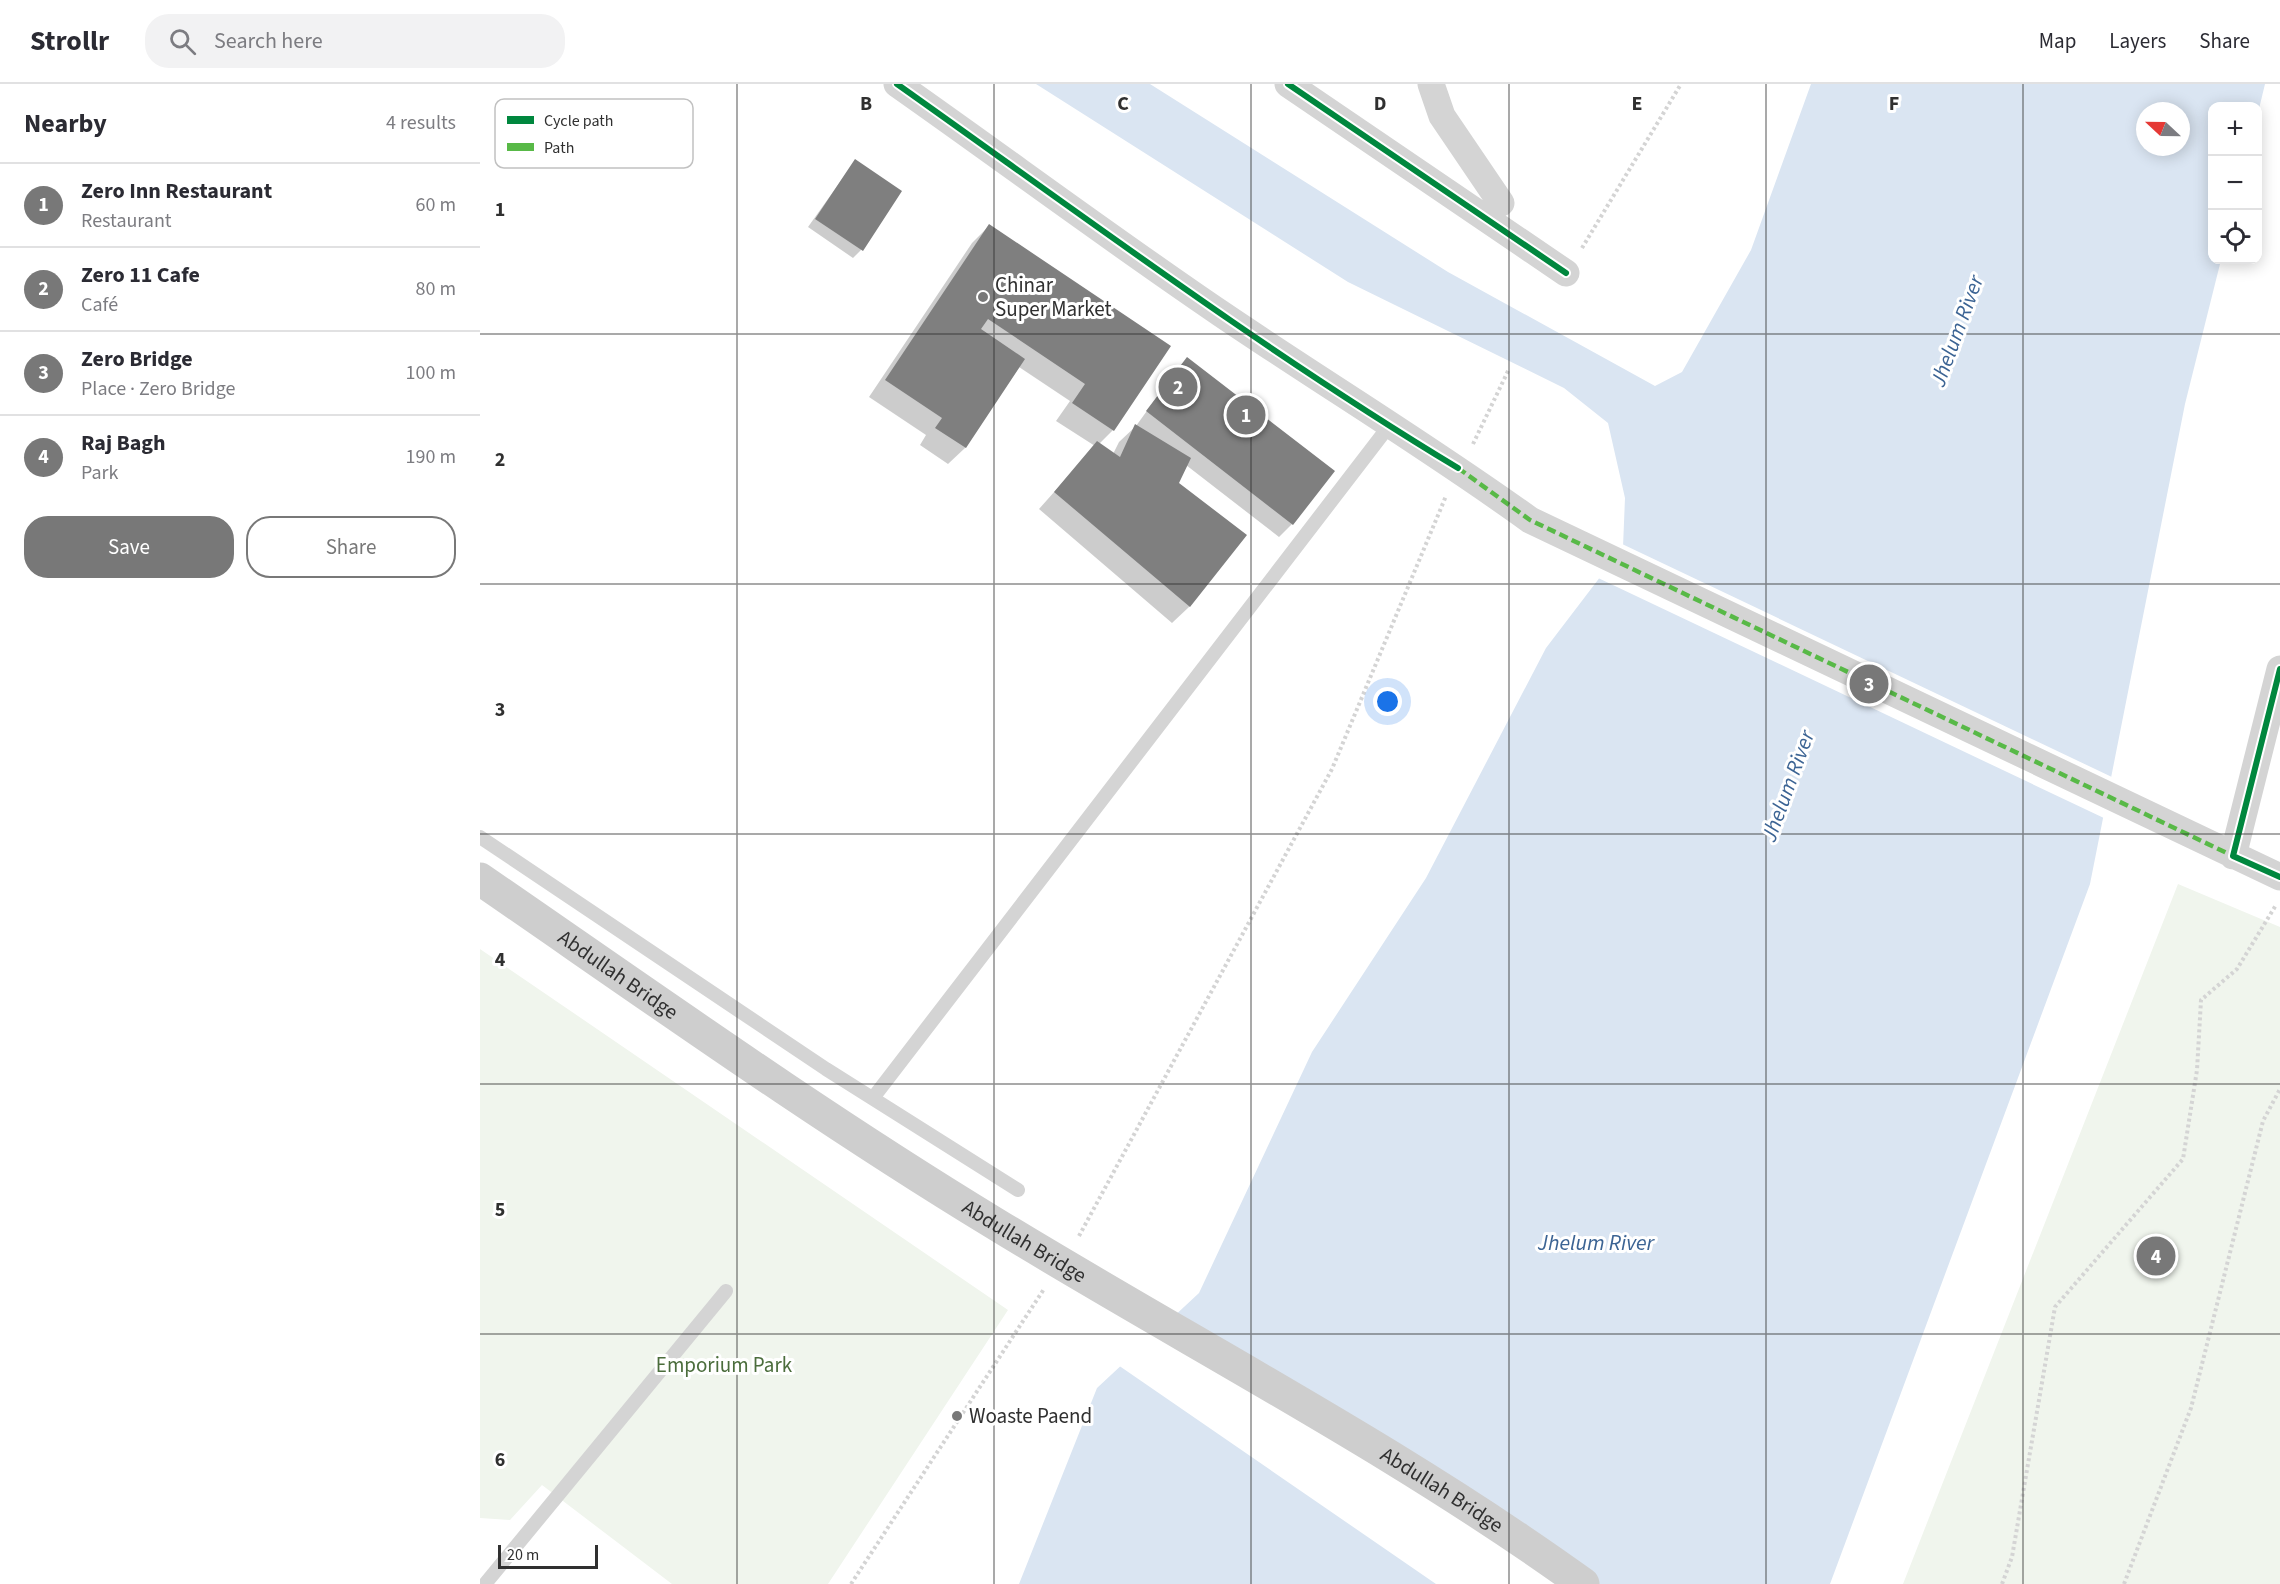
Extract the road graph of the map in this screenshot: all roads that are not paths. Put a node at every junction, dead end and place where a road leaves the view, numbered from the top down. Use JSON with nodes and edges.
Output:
{"nodes":[{"id":1,"x":897,"y":84,"type":"edge"},
{"id":2,"x":1288,"y":84,"type":"edge"},
{"id":3,"x":1431,"y":84,"type":"edge"},
{"id":4,"x":1501,"y":203,"type":"dead end"},
{"id":5,"x":1566,"y":273,"type":"road end"},
{"id":6,"x":1389,"y":426,"type":"junction"},
{"id":7,"x":2280,"y":669,"type":"edge"},
{"id":8,"x":480,"y":837,"type":"edge"},
{"id":9,"x":2221,"y":850,"type":"junction"},
{"id":10,"x":2280,"y":877,"type":"edge"},
{"id":11,"x":480,"y":879,"type":"edge"},
{"id":12,"x":873,"y":1098,"type":"junction"},
{"id":13,"x":1018,"y":1190,"type":"dead end"},
{"id":14,"x":726,"y":1291,"type":"dead end"},
{"id":15,"x":485,"y":1584,"type":"edge"},
{"id":16,"x":1583,"y":1584,"type":"edge"}],
"edges":[{"from":1,"to":6,"type":"street"},
{"from":2,"to":5,"type":"street"},
{"from":3,"to":4,"type":"street"},
{"from":6,"to":9,"type":"street"},
{"from":6,"to":12,"type":"lane"},
{"from":7,"to":9,"type":"street"},
{"from":8,"to":12,"type":"lane"},
{"from":9,"to":10,"type":"street"},
{"from":11,"to":16,"type":"main road","name":"Abdullah Bridge","bridge":true},
{"from":12,"to":13,"type":"lane"},
{"from":14,"to":15,"type":"lane"}]}
